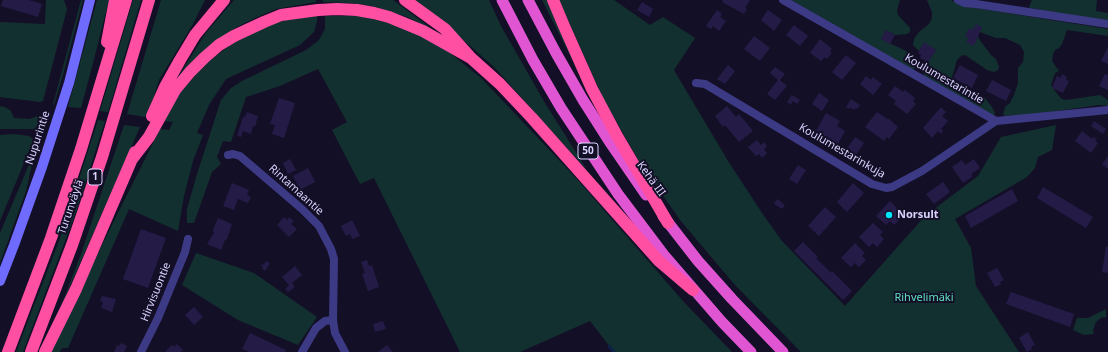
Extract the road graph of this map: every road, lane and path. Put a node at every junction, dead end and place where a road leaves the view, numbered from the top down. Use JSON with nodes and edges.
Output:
{"nodes":[{"id":1,"x":90,"y":0,"type":"edge"},
{"id":2,"x":115,"y":0,"type":"edge"},
{"id":3,"x":126,"y":0,"type":"edge"},
{"id":4,"x":149,"y":0,"type":"edge"},
{"id":5,"x":224,"y":0,"type":"edge"},
{"id":6,"x":405,"y":0,"type":"edge"},
{"id":7,"x":502,"y":0,"type":"edge"},
{"id":8,"x":528,"y":0,"type":"edge"},
{"id":9,"x":553,"y":0,"type":"edge"},
{"id":10,"x":783,"y":0,"type":"edge"},
{"id":11,"x":958,"y":0,"type":"edge"},
{"id":12,"x":1108,"y":24,"type":"edge"},
{"id":13,"x":471,"y":58,"type":"junction"},
{"id":14,"x":696,"y":83,"type":"dead end"},
{"id":15,"x":101,"y":85,"type":"junction"},
{"id":16,"x":1108,"y":110,"type":"edge"},
{"id":17,"x":996,"y":121,"type":"junction"},
{"id":18,"x":228,"y":155,"type":"dead end"},
{"id":19,"x":132,"y":159,"type":"junction"},
{"id":20,"x":668,"y":223,"type":"junction"},
{"id":21,"x":188,"y":239,"type":"dead end"},
{"id":22,"x":0,"y":281,"type":"edge"},
{"id":23,"x":693,"y":290,"type":"junction"},
{"id":24,"x":333,"y":320,"type":"junction"},
{"id":25,"x":8,"y":352,"type":"edge"},
{"id":26,"x":31,"y":352,"type":"edge"},
{"id":27,"x":45,"y":352,"type":"edge"},
{"id":28,"x":142,"y":352,"type":"edge"},
{"id":29,"x":302,"y":352,"type":"edge"},
{"id":30,"x":345,"y":352,"type":"edge"},
{"id":31,"x":751,"y":352,"type":"edge"},
{"id":32,"x":783,"y":352,"type":"edge"}],
"edges":[{"from":1,"to":22,"type":"main road","name":"Nupurintie"},
{"from":2,"to":15,"type":"highway"},
{"from":3,"to":15,"type":"highway","name":"Turunväylä","number":"1"},
{"from":4,"to":26,"type":"highway","name":"Turunväylä","number":"1"},
{"from":5,"to":19,"type":"highway"},
{"from":6,"to":13,"type":"highway"},
{"from":7,"to":23,"type":"highway","number":"50"},
{"from":8,"to":20,"type":"highway","name":"Kehä III","number":"50"},
{"from":9,"to":20,"type":"highway"},
{"from":10,"to":17,"type":"street","name":"Koulumestarintie"},
{"from":11,"to":12,"type":"street"},
{"from":13,"to":19,"type":"highway"},
{"from":13,"to":23,"type":"highway"},
{"from":14,"to":17,"type":"street","name":"Koulumestarinkuja"},
{"from":15,"to":25,"type":"highway","name":"Turunväylä","number":"1"},
{"from":16,"to":17,"type":"street"},
{"from":18,"to":24,"type":"street","name":"Rintamaantie"},
{"from":19,"to":27,"type":"highway"},
{"from":20,"to":32,"type":"highway","name":"Kehä III","number":"50"},
{"from":21,"to":28,"type":"street","name":"Hirvisuontie"},
{"from":23,"to":31,"type":"highway","number":"50"},
{"from":24,"to":29,"type":"street"},
{"from":24,"to":30,"type":"street","name":"Rintamaantie"}]}
